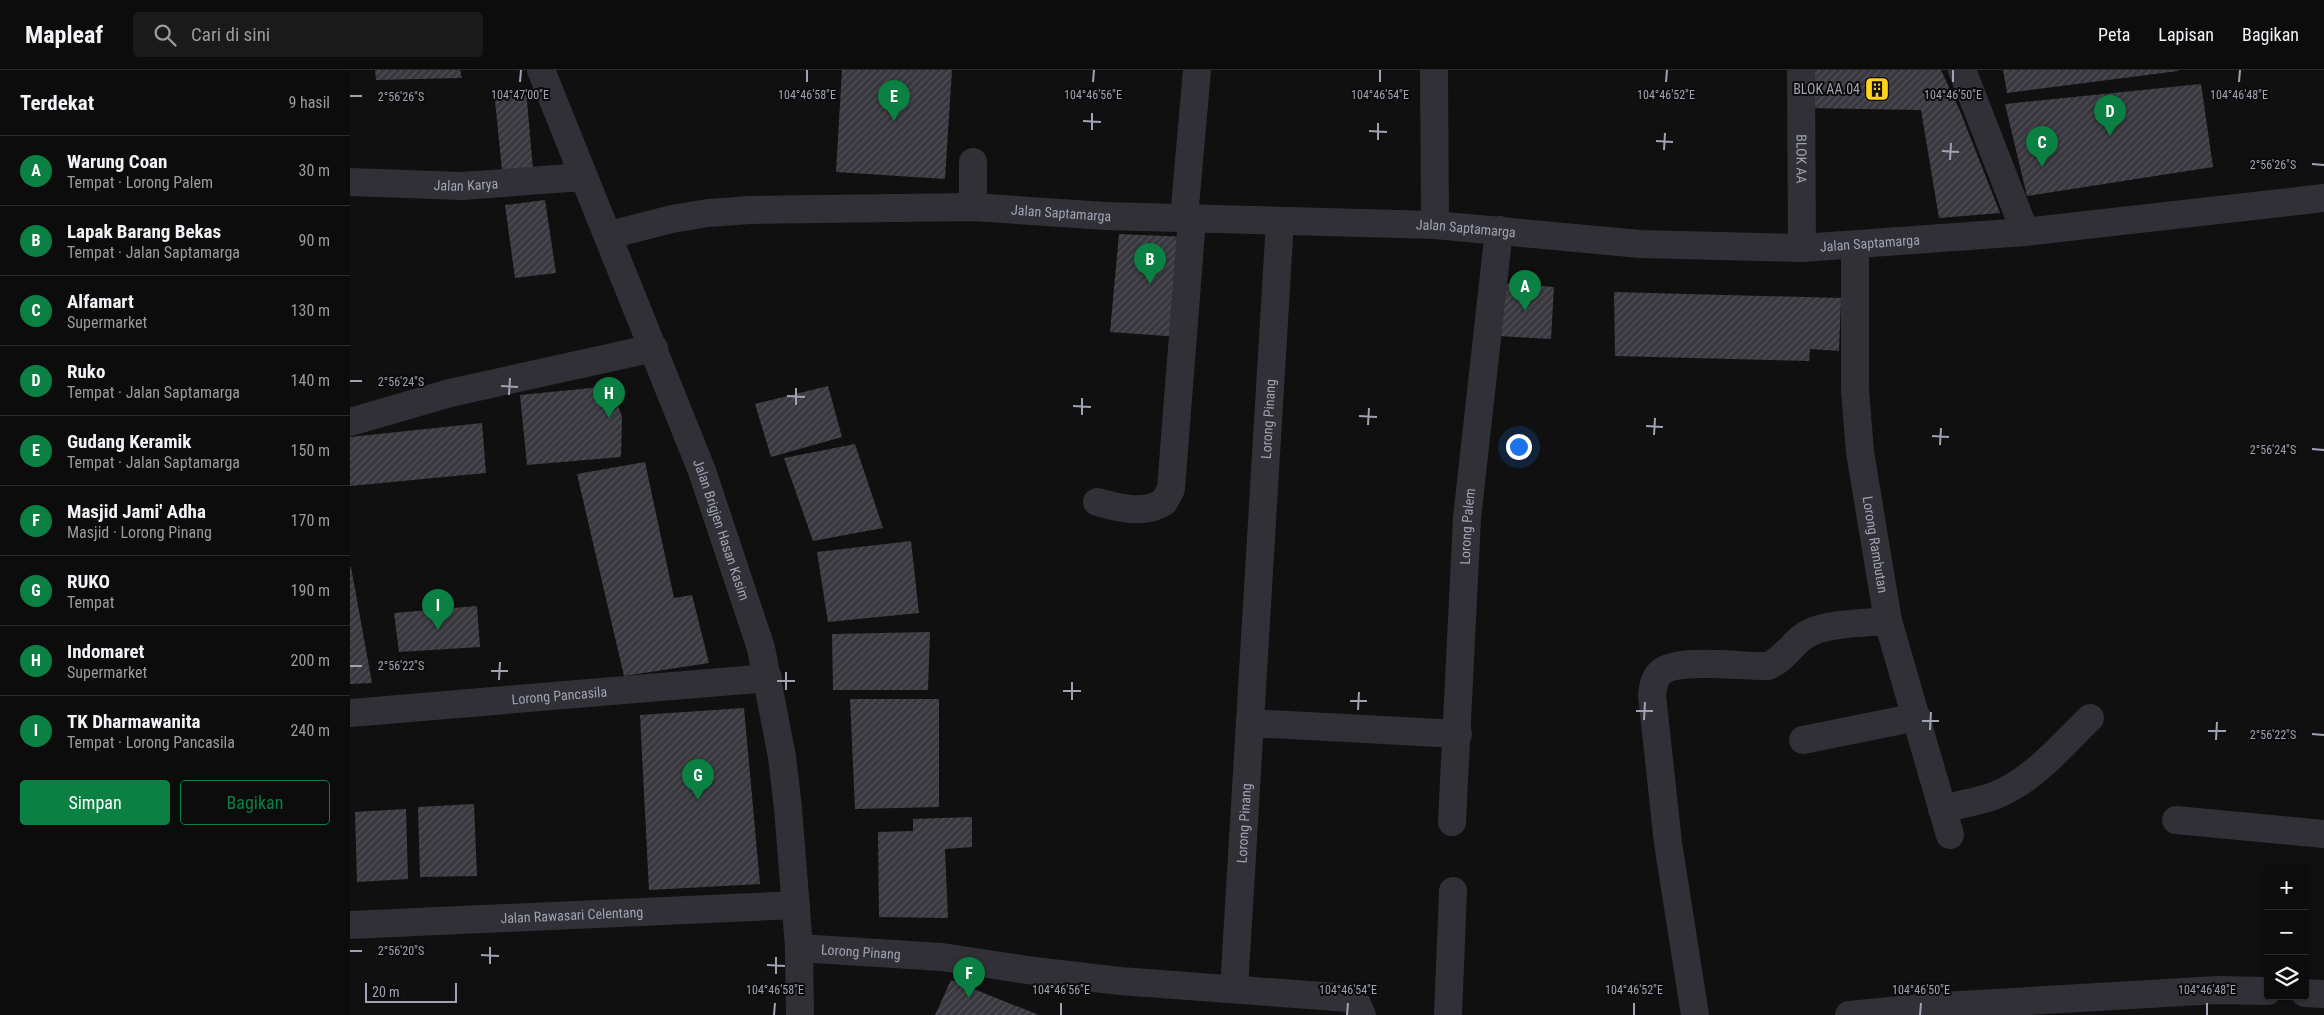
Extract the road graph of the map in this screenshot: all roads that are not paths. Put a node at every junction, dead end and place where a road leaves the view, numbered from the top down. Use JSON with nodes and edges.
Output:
{"nodes":[{"id":1,"x":541,"y":70,"type":"edge"},
{"id":2,"x":1197,"y":70,"type":"edge"},
{"id":3,"x":1434,"y":70,"type":"edge"},
{"id":4,"x":1801,"y":70,"type":"edge"},
{"id":5,"x":1962,"y":70,"type":"edge"},
{"id":6,"x":973,"y":162,"type":"dead end"},
{"id":7,"x":583,"y":177,"type":"junction"},
{"id":8,"x":350,"y":182,"type":"edge"},
{"id":9,"x":2324,"y":198,"type":"edge"},
{"id":10,"x":972,"y":207,"type":"junction"},
{"id":11,"x":1188,"y":219,"type":"junction"},
{"id":12,"x":1280,"y":221,"type":"junction"},
{"id":13,"x":1434,"y":225,"type":"junction"},
{"id":14,"x":1499,"y":230,"type":"junction"},
{"id":15,"x":2025,"y":232,"type":"junction"},
{"id":16,"x":608,"y":235,"type":"junction"},
{"id":17,"x":1855,"y":246,"type":"junction"},
{"id":18,"x":1802,"y":248,"type":"junction"},
{"id":19,"x":654,"y":348,"type":"junction"},
{"id":20,"x":350,"y":422,"type":"edge"},
{"id":21,"x":1097,"y":502,"type":"dead end"},
{"id":22,"x":1888,"y":621,"type":"junction"},
{"id":23,"x":768,"y":678,"type":"junction"},
{"id":24,"x":350,"y":713,"type":"edge"},
{"id":25,"x":1917,"y":717,"type":"junction"},
{"id":26,"x":2090,"y":718,"type":"dead end"},
{"id":27,"x":1250,"y":723,"type":"junction"},
{"id":28,"x":1458,"y":734,"type":"junction"},
{"id":29,"x":1803,"y":740,"type":"dead end"},
{"id":30,"x":1942,"y":809,"type":"junction"},
{"id":31,"x":2176,"y":820,"type":"dead end"},
{"id":32,"x":1452,"y":822,"type":"dead end"},
{"id":33,"x":2324,"y":834,"type":"edge"},
{"id":34,"x":1950,"y":835,"type":"dead end"},
{"id":35,"x":1453,"y":891,"type":"dead end"},
{"id":36,"x":796,"y":905,"type":"junction"},
{"id":37,"x":350,"y":925,"type":"edge"},
{"id":38,"x":799,"y":948,"type":"junction"},
{"id":39,"x":1234,"y":989,"type":"junction"},
{"id":40,"x":2264,"y":991,"type":"edge"},
{"id":41,"x":2309,"y":993,"type":"edge"},
{"id":42,"x":2324,"y":994,"type":"edge"},
{"id":43,"x":800,"y":1015,"type":"edge"},
{"id":44,"x":1362,"y":1015,"type":"edge"},
{"id":45,"x":1448,"y":1015,"type":"edge"},
{"id":46,"x":1694,"y":1015,"type":"edge"},
{"id":47,"x":1848,"y":1015,"type":"edge"}],
"edges":[{"from":1,"to":7,"type":"street","name":"Jalan Brigjen Hasan Kasim"},
{"from":2,"to":11,"type":"street"},
{"from":3,"to":13,"type":"street"},
{"from":4,"to":18,"type":"street","name":"BLOK AA"},
{"from":5,"to":15,"type":"street"},
{"from":6,"to":10,"type":"street"},
{"from":7,"to":8,"type":"street","name":"Jalan Karya"},
{"from":7,"to":16,"type":"street","name":"Jalan Brigjen Hasan Kasim"},
{"from":9,"to":15,"type":"street","name":"Jalan Saptamarga"},
{"from":10,"to":11,"type":"street","name":"Jalan Saptamarga"},
{"from":10,"to":16,"type":"street","name":"Jalan Saptamarga"},
{"from":11,"to":12,"type":"street","name":"Jalan Saptamarga"},
{"from":11,"to":21,"type":"street"},
{"from":12,"to":13,"type":"street","name":"Jalan Saptamarga"},
{"from":12,"to":27,"type":"street","name":"Lorong Pinang"},
{"from":13,"to":14,"type":"street","name":"Jalan Saptamarga"},
{"from":14,"to":18,"type":"street","name":"Jalan Saptamarga"},
{"from":14,"to":28,"type":"street","name":"Lorong Palem"},
{"from":15,"to":17,"type":"street","name":"Jalan Saptamarga"},
{"from":16,"to":19,"type":"street","name":"Jalan Brigjen Hasan Kasim"},
{"from":17,"to":18,"type":"street","name":"Jalan Saptamarga"},
{"from":17,"to":22,"type":"street","name":"Lorong Rambutan"},
{"from":19,"to":20,"type":"street"},
{"from":19,"to":23,"type":"street","name":"Jalan Brigjen Hasan Kasim"},
{"from":22,"to":25,"type":"street","name":"Lorong Rambutan"},
{"from":22,"to":46,"type":"street"},
{"from":23,"to":24,"type":"street","name":"Lorong Pancasila"},
{"from":23,"to":36,"type":"street","name":"Jalan Brigjen Hasan Kasim"},
{"from":25,"to":29,"type":"street"},
{"from":25,"to":30,"type":"street","name":"Lorong Rambutan"},
{"from":26,"to":30,"type":"street"},
{"from":27,"to":28,"type":"street"},
{"from":27,"to":39,"type":"street","name":"Lorong Pinang"},
{"from":28,"to":32,"type":"street","name":"Lorong Palem"},
{"from":30,"to":34,"type":"street","name":"Lorong Rambutan"},
{"from":31,"to":33,"type":"street"},
{"from":35,"to":45,"type":"street"},
{"from":36,"to":37,"type":"street","name":"Jalan Rawasari Celentang"},
{"from":36,"to":38,"type":"street","name":"Jalan Brigjen Hasan Kasim"},
{"from":38,"to":39,"type":"street","name":"Lorong Pinang"},
{"from":38,"to":43,"type":"street","name":"Jalan Brigjen Hasan Kasim"},
{"from":39,"to":44,"type":"street"},
{"from":40,"to":47,"type":"street"},
{"from":41,"to":42,"type":"street"}]}
